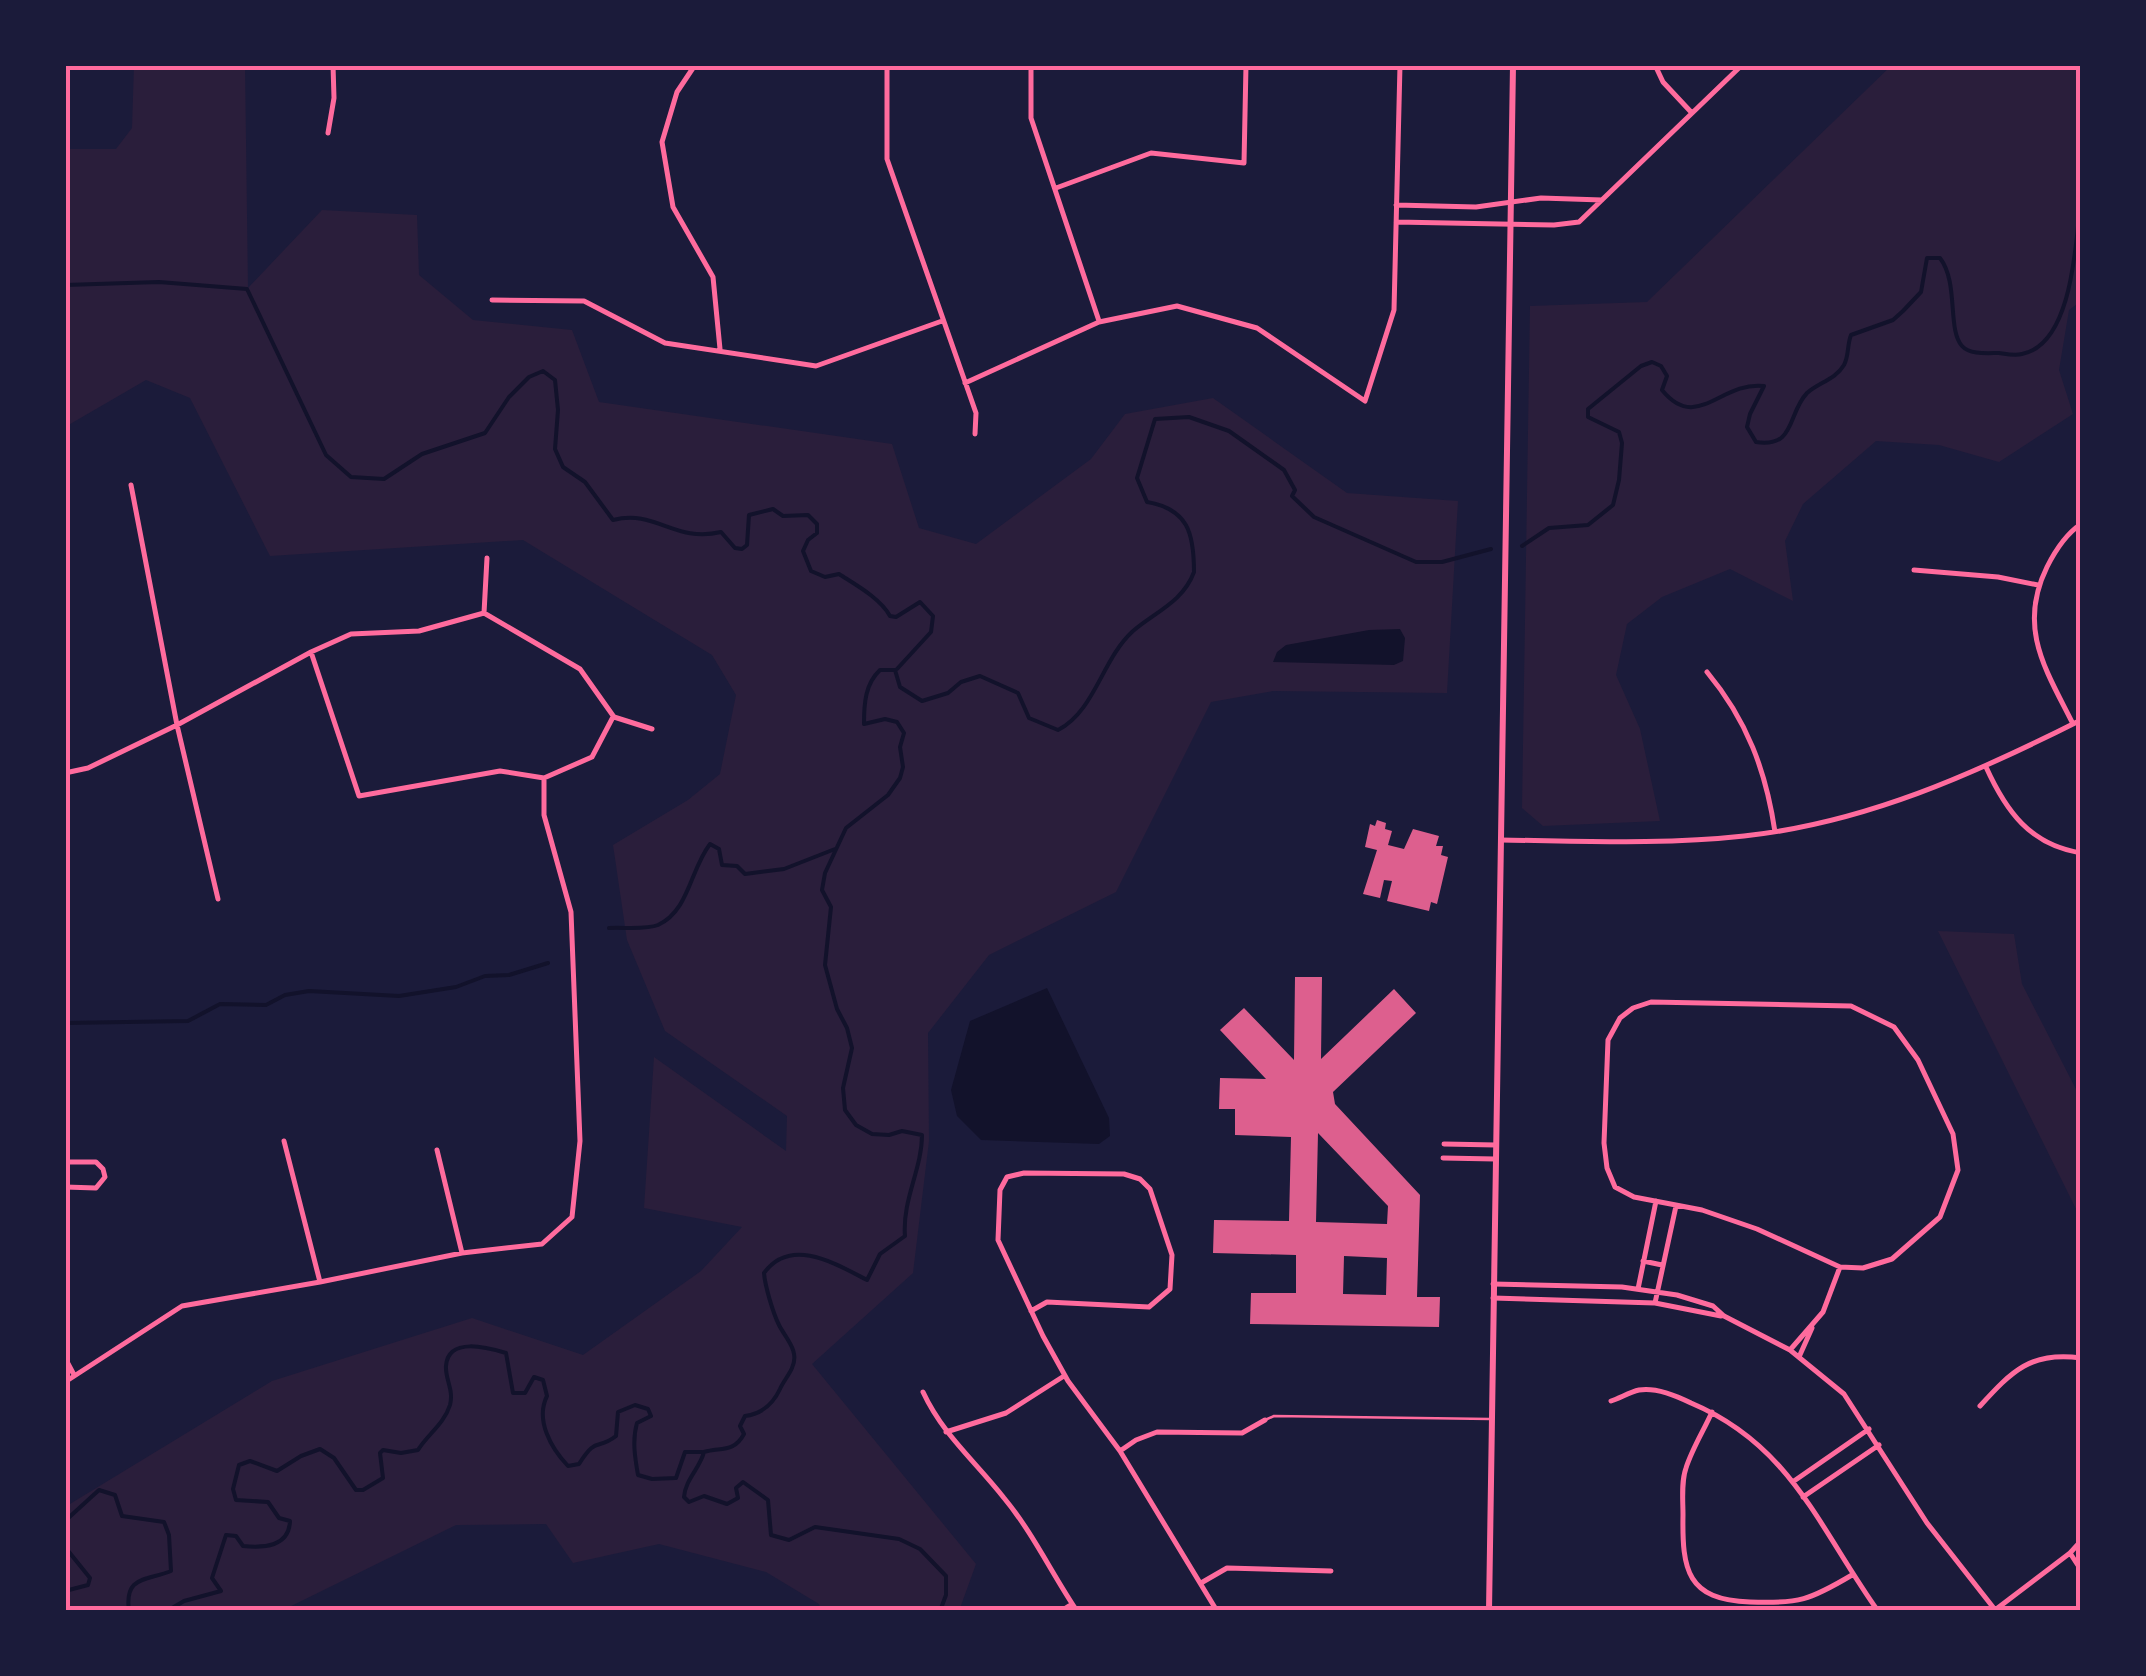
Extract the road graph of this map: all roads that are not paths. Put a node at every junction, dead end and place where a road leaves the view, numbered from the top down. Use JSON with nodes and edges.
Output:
{"nodes":[{"id":1,"x":333,"y":65,"type":"edge"},
{"id":2,"x":695,"y":65,"type":"edge"},
{"id":3,"x":887,"y":65,"type":"edge"},
{"id":4,"x":1031,"y":65,"type":"edge"},
{"id":5,"x":1246,"y":65,"type":"edge"},
{"id":6,"x":1400,"y":65,"type":"edge"},
{"id":7,"x":1513,"y":65,"type":"edge"},
{"id":8,"x":1655,"y":65,"type":"edge"},
{"id":9,"x":1742,"y":65,"type":"edge"},
{"id":10,"x":1691,"y":112,"type":"junction"},
{"id":11,"x":328,"y":134,"type":"dead end"},
{"id":12,"x":1056,"y":188,"type":"junction"},
{"id":13,"x":1602,"y":200,"type":"junction"},
{"id":14,"x":1511,"y":202,"type":"junction"},
{"id":15,"x":1396,"y":205,"type":"junction"},
{"id":16,"x":1396,"y":222,"type":"junction"},
{"id":17,"x":1511,"y":224,"type":"junction"},
{"id":18,"x":492,"y":300,"type":"dead end"},
{"id":19,"x":942,"y":321,"type":"junction"},
{"id":20,"x":1099,"y":322,"type":"junction"},
{"id":21,"x":720,"y":349,"type":"junction"},
{"id":22,"x":966,"y":383,"type":"junction"},
{"id":23,"x":976,"y":434,"type":"dead end"},
{"id":24,"x":130,"y":486,"type":"dead end"},
{"id":25,"x":2081,"y":524,"type":"edge"},
{"id":26,"x":486,"y":558,"type":"dead end"},
{"id":27,"x":1914,"y":570,"type":"dead end"},
{"id":28,"x":2038,"y":585,"type":"junction"},
{"id":29,"x":484,"y":613,"type":"junction"},
{"id":30,"x":311,"y":652,"type":"junction"},
{"id":31,"x":1708,"y":672,"type":"dead end"},
{"id":32,"x":614,"y":717,"type":"junction"},
{"id":33,"x":2081,"y":720,"type":"edge"},
{"id":34,"x":2073,"y":724,"type":"junction"},
{"id":35,"x":177,"y":726,"type":"junction"},
{"id":36,"x":652,"y":729,"type":"dead end"},
{"id":37,"x":1986,"y":767,"type":"junction"},
{"id":38,"x":65,"y":773,"type":"edge"},
{"id":39,"x":544,"y":778,"type":"junction"},
{"id":40,"x":1776,"y":832,"type":"junction"},
{"id":41,"x":1501,"y":840,"type":"junction"},
{"id":42,"x":2081,"y":853,"type":"edge"},
{"id":43,"x":218,"y":899,"type":"dead end"},
{"id":44,"x":284,"y":1141,"type":"dead end"},
{"id":45,"x":1444,"y":1144,"type":"dead end"},
{"id":46,"x":1496,"y":1145,"type":"junction"},
{"id":47,"x":437,"y":1150,"type":"dead end"},
{"id":48,"x":1444,"y":1158,"type":"dead end"},
{"id":49,"x":1495,"y":1160,"type":"junction"},
{"id":50,"x":65,"y":1162,"type":"edge"},
{"id":51,"x":65,"y":1187,"type":"edge"},
{"id":52,"x":1656,"y":1202,"type":"junction"},
{"id":53,"x":1676,"y":1206,"type":"junction"},
{"id":54,"x":462,"y":1253,"type":"junction"},
{"id":55,"x":1643,"y":1261,"type":"junction"},
{"id":56,"x":1662,"y":1264,"type":"junction"},
{"id":57,"x":1840,"y":1268,"type":"junction"},
{"id":58,"x":320,"y":1282,"type":"junction"},
{"id":59,"x":1493,"y":1284,"type":"junction"},
{"id":60,"x":1638,"y":1289,"type":"junction"},
{"id":61,"x":1656,"y":1291,"type":"junction"},
{"id":62,"x":1493,"y":1298,"type":"junction"},
{"id":63,"x":1655,"y":1303,"type":"junction"},
{"id":64,"x":1031,"y":1311,"type":"junction"},
{"id":65,"x":1724,"y":1316,"type":"junction"},
{"id":66,"x":1813,"y":1325,"type":"junction"},
{"id":67,"x":1790,"y":1350,"type":"junction"},
{"id":68,"x":1799,"y":1357,"type":"junction"},
{"id":69,"x":65,"y":1358,"type":"edge"},
{"id":70,"x":2081,"y":1358,"type":"edge"},
{"id":71,"x":73,"y":1374,"type":"junction"},
{"id":72,"x":1065,"y":1376,"type":"junction"},
{"id":73,"x":65,"y":1382,"type":"edge"},
{"id":74,"x":922,"y":1392,"type":"dead end"},
{"id":75,"x":1611,"y":1401,"type":"dead end"},
{"id":76,"x":1980,"y":1406,"type":"dead end"},
{"id":77,"x":1712,"y":1412,"type":"junction"},
{"id":78,"x":1492,"y":1418,"type":"junction"},
{"id":79,"x":1266,"y":1420,"type":"joint"},
{"id":80,"x":1869,"y":1429,"type":"junction"},
{"id":81,"x":946,"y":1432,"type":"junction"},
{"id":82,"x":1879,"y":1445,"type":"junction"},
{"id":83,"x":1120,"y":1452,"type":"junction"},
{"id":84,"x":1794,"y":1481,"type":"junction"},
{"id":85,"x":1804,"y":1497,"type":"junction"},
{"id":86,"x":2081,"y":1540,"type":"edge"},
{"id":87,"x":2070,"y":1553,"type":"junction"},
{"id":88,"x":2081,"y":1570,"type":"edge"},
{"id":89,"x":1331,"y":1571,"type":"dead end"},
{"id":90,"x":1852,"y":1575,"type":"junction"},
{"id":91,"x":1201,"y":1583,"type":"junction"},
{"id":92,"x":1072,"y":1604,"type":"junction"},
{"id":93,"x":1995,"y":1610,"type":"edge"},
{"id":94,"x":1061,"y":1611,"type":"edge"},
{"id":95,"x":1077,"y":1611,"type":"edge"},
{"id":96,"x":1217,"y":1611,"type":"edge"},
{"id":97,"x":1488,"y":1611,"type":"edge"},
{"id":98,"x":1878,"y":1611,"type":"edge"}],
"edges":[{"from":1,"to":11,"type":"street"},
{"from":2,"to":21,"type":"street"},
{"from":3,"to":19,"type":"street"},
{"from":4,"to":12,"type":"street"},
{"from":5,"to":12,"type":"street"},
{"from":6,"to":15,"type":"street"},
{"from":7,"to":14,"type":"main road"},
{"from":8,"to":10,"type":"street"},
{"from":9,"to":10,"type":"street"},
{"from":10,"to":13,"type":"street"},
{"from":12,"to":20,"type":"street"},
{"from":13,"to":14,"type":"street"},
{"from":13,"to":17,"type":"street"},
{"from":14,"to":15,"type":"street"},
{"from":14,"to":17,"type":"main road"},
{"from":15,"to":16,"type":"street"},
{"from":16,"to":17,"type":"street"},
{"from":16,"to":20,"type":"street"},
{"from":17,"to":41,"type":"main road"},
{"from":18,"to":21,"type":"street"},
{"from":19,"to":21,"type":"street"},
{"from":19,"to":22,"type":"street"},
{"from":20,"to":22,"type":"street"},
{"from":22,"to":23,"type":"street"},
{"from":24,"to":35,"type":"street"},
{"from":25,"to":28,"type":"street"},
{"from":26,"to":29,"type":"street"},
{"from":27,"to":28,"type":"street"},
{"from":28,"to":34,"type":"street"},
{"from":29,"to":30,"type":"street"},
{"from":29,"to":32,"type":"street"},
{"from":30,"to":35,"type":"street"},
{"from":30,"to":39,"type":"street"},
{"from":31,"to":40,"type":"street"},
{"from":32,"to":36,"type":"street"},
{"from":32,"to":39,"type":"street"},
{"from":33,"to":34,"type":"street"},
{"from":34,"to":37,"type":"street"},
{"from":35,"to":38,"type":"street"},
{"from":35,"to":43,"type":"street"},
{"from":37,"to":40,"type":"street"},
{"from":37,"to":42,"type":"street"},
{"from":39,"to":54,"type":"street"},
{"from":40,"to":41,"type":"street"},
{"from":41,"to":46,"type":"main road"},
{"from":44,"to":58,"type":"street"},
{"from":45,"to":46,"type":"street"},
{"from":46,"to":49,"type":"main road"},
{"from":47,"to":54,"type":"street"},
{"from":48,"to":49,"type":"street"},
{"from":49,"to":59,"type":"main road"},
{"from":50,"to":51,"type":"street"},
{"from":52,"to":53,"type":"street"},
{"from":52,"to":55,"type":"street"},
{"from":52,"to":57,"type":"street"},
{"from":53,"to":56,"type":"street"},
{"from":53,"to":57,"type":"street"},
{"from":54,"to":58,"type":"street"},
{"from":55,"to":56,"type":"street"},
{"from":55,"to":60,"type":"street"},
{"from":56,"to":61,"type":"street"},
{"from":57,"to":66,"type":"street"},
{"from":58,"to":71,"type":"street"},
{"from":59,"to":60,"type":"street"},
{"from":59,"to":62,"type":"main road"},
{"from":60,"to":61,"type":"street"},
{"from":61,"to":63,"type":"street"},
{"from":61,"to":65,"type":"street"},
{"from":62,"to":63,"type":"street"},
{"from":62,"to":78,"type":"main road"},
{"from":63,"to":65,"type":"street"},
{"from":64,"to":64,"type":"street"},
{"from":64,"to":72,"type":"street"},
{"from":65,"to":67,"type":"street"},
{"from":66,"to":67,"type":"street"},
{"from":66,"to":68,"type":"street"},
{"from":67,"to":68,"type":"street"},
{"from":68,"to":80,"type":"street"},
{"from":69,"to":71,"type":"street"},
{"from":70,"to":76,"type":"street"},
{"from":71,"to":73,"type":"street"},
{"from":72,"to":81,"type":"street"},
{"from":72,"to":83,"type":"street"},
{"from":74,"to":81,"type":"street"},
{"from":75,"to":77,"type":"street"},
{"from":77,"to":84,"type":"street"},
{"from":77,"to":90,"type":"street"},
{"from":78,"to":79,"type":"lane"},
{"from":78,"to":97,"type":"main road"},
{"from":79,"to":83,"type":"street"},
{"from":80,"to":82,"type":"street"},
{"from":80,"to":84,"type":"street"},
{"from":81,"to":92,"type":"street"},
{"from":82,"to":85,"type":"street"},
{"from":82,"to":93,"type":"street"},
{"from":83,"to":91,"type":"street"},
{"from":84,"to":85,"type":"street"},
{"from":85,"to":90,"type":"street"},
{"from":86,"to":87,"type":"street"},
{"from":87,"to":88,"type":"street"},
{"from":87,"to":93,"type":"street"},
{"from":89,"to":91,"type":"street"},
{"from":90,"to":98,"type":"street"},
{"from":91,"to":96,"type":"street"},
{"from":92,"to":94,"type":"street"},
{"from":92,"to":95,"type":"street"}]}
